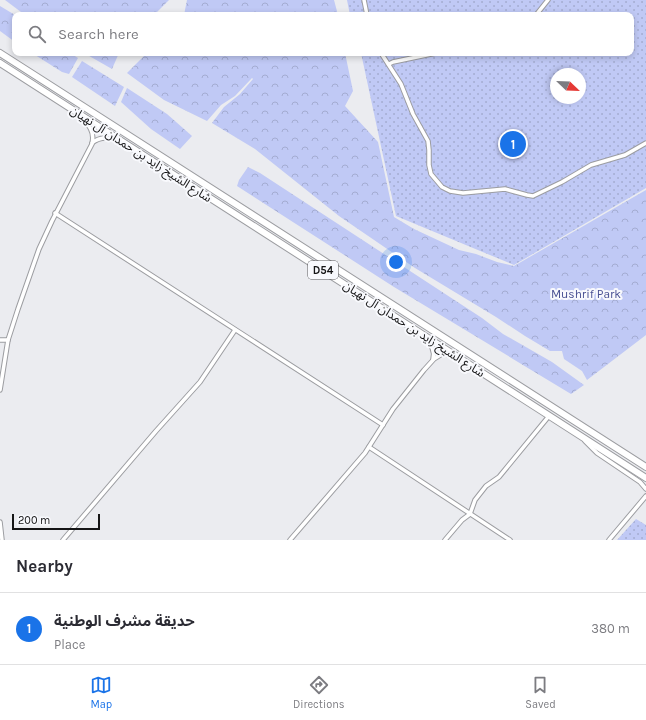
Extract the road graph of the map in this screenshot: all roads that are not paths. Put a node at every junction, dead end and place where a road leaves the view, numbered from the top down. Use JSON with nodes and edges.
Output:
{"nodes":[{"id":1,"x":364,"y":0,"type":"edge"},
{"id":2,"x":548,"y":0,"type":"edge"},
{"id":3,"x":366,"y":12,"type":"edge"},
{"id":4,"x":538,"y":12,"type":"edge"},
{"id":5,"x":0,"y":53,"type":"edge"},
{"id":6,"x":383,"y":56,"type":"edge"},
{"id":7,"x":422,"y":56,"type":"edge"},
{"id":8,"x":0,"y":63,"type":"edge"},
{"id":9,"x":388,"y":64,"type":"junction"},
{"id":10,"x":67,"y":106,"type":"junction"},
{"id":11,"x":120,"y":140,"type":"junction"},
{"id":12,"x":646,"y":143,"type":"edge"},
{"id":13,"x":92,"y":144,"type":"junction"},
{"id":14,"x":55,"y":213,"type":"junction"},
{"id":15,"x":409,"y":326,"type":"junction"},
{"id":16,"x":235,"y":330,"type":"junction"},
{"id":17,"x":0,"y":340,"type":"edge"},
{"id":18,"x":8,"y":340,"type":"junction"},
{"id":19,"x":431,"y":362,"type":"junction"},
{"id":20,"x":466,"y":362,"type":"junction"},
{"id":21,"x":0,"y":390,"type":"edge"},
{"id":22,"x":549,"y":416,"type":"junction"},
{"id":23,"x":383,"y":424,"type":"junction"},
{"id":24,"x":582,"y":437,"type":"junction"},
{"id":25,"x":369,"y":447,"type":"junction"},
{"id":26,"x":646,"y":467,"type":"edge"},
{"id":27,"x":646,"y":478,"type":"edge"},
{"id":28,"x":646,"y":489,"type":"edge"},
{"id":29,"x":646,"y":496,"type":"edge"},
{"id":30,"x":470,"y":514,"type":"junction"},
{"id":31,"x":0,"y":522,"type":"edge"},
{"id":32,"x":2,"y":540,"type":"edge"},
{"id":33,"x":63,"y":540,"type":"edge"},
{"id":34,"x":290,"y":540,"type":"edge"},
{"id":35,"x":445,"y":540,"type":"edge"},
{"id":36,"x":510,"y":540,"type":"edge"},
{"id":37,"x":609,"y":540,"type":"edge"}],
"edges":[{"from":1,"to":3,"type":"street"},
{"from":2,"to":4,"type":"street"},
{"from":5,"to":26,"type":"highway","name":"شارع الشيخ زايد بن حمدان آل نهيان","number":"D54"},
{"from":6,"to":9,"type":"street"},
{"from":7,"to":9,"type":"street"},
{"from":8,"to":10,"type":"highway","name":"شارع الشيخ زايد بن حمدان آل نهيان","number":"D54"},
{"from":9,"to":12,"type":"street"},
{"from":10,"to":11,"type":"highway","name":"شارع الشيخ زايد بن حمدان آل نهيان","number":"D54"},
{"from":10,"to":13,"type":"street"},
{"from":11,"to":13,"type":"street"},
{"from":11,"to":15,"type":"highway","name":"شارع الشيخ زايد بن حمدان آل نهيان","number":"D54"},
{"from":13,"to":14,"type":"street"},
{"from":14,"to":16,"type":"street"},
{"from":14,"to":18,"type":"street"},
{"from":15,"to":19,"type":"street"},
{"from":15,"to":20,"type":"highway","name":"شارع الشيخ زايد بن حمدان آل نهيان","number":"D54"},
{"from":16,"to":23,"type":"street"},
{"from":16,"to":33,"type":"street"},
{"from":17,"to":18,"type":"street"},
{"from":18,"to":21,"type":"street"},
{"from":19,"to":20,"type":"street"},
{"from":19,"to":23,"type":"street"},
{"from":20,"to":22,"type":"highway","name":"شارع الشيخ زايد بن حمدان آل نهيان","number":"D54"},
{"from":22,"to":24,"type":"highway","name":"شارع الشيخ زايد بن حمدان آل نهيان","number":"D54"},
{"from":22,"to":30,"type":"street"},
{"from":23,"to":25,"type":"street"},
{"from":24,"to":27,"type":"highway","name":"شارع الشيخ زايد بن حمدان آل نهيان","number":"D54"},
{"from":24,"to":28,"type":"street"},
{"from":25,"to":30,"type":"street"},
{"from":25,"to":34,"type":"street"},
{"from":29,"to":37,"type":"street"},
{"from":30,"to":35,"type":"street"},
{"from":30,"to":36,"type":"street"},
{"from":31,"to":32,"type":"street"}]}
